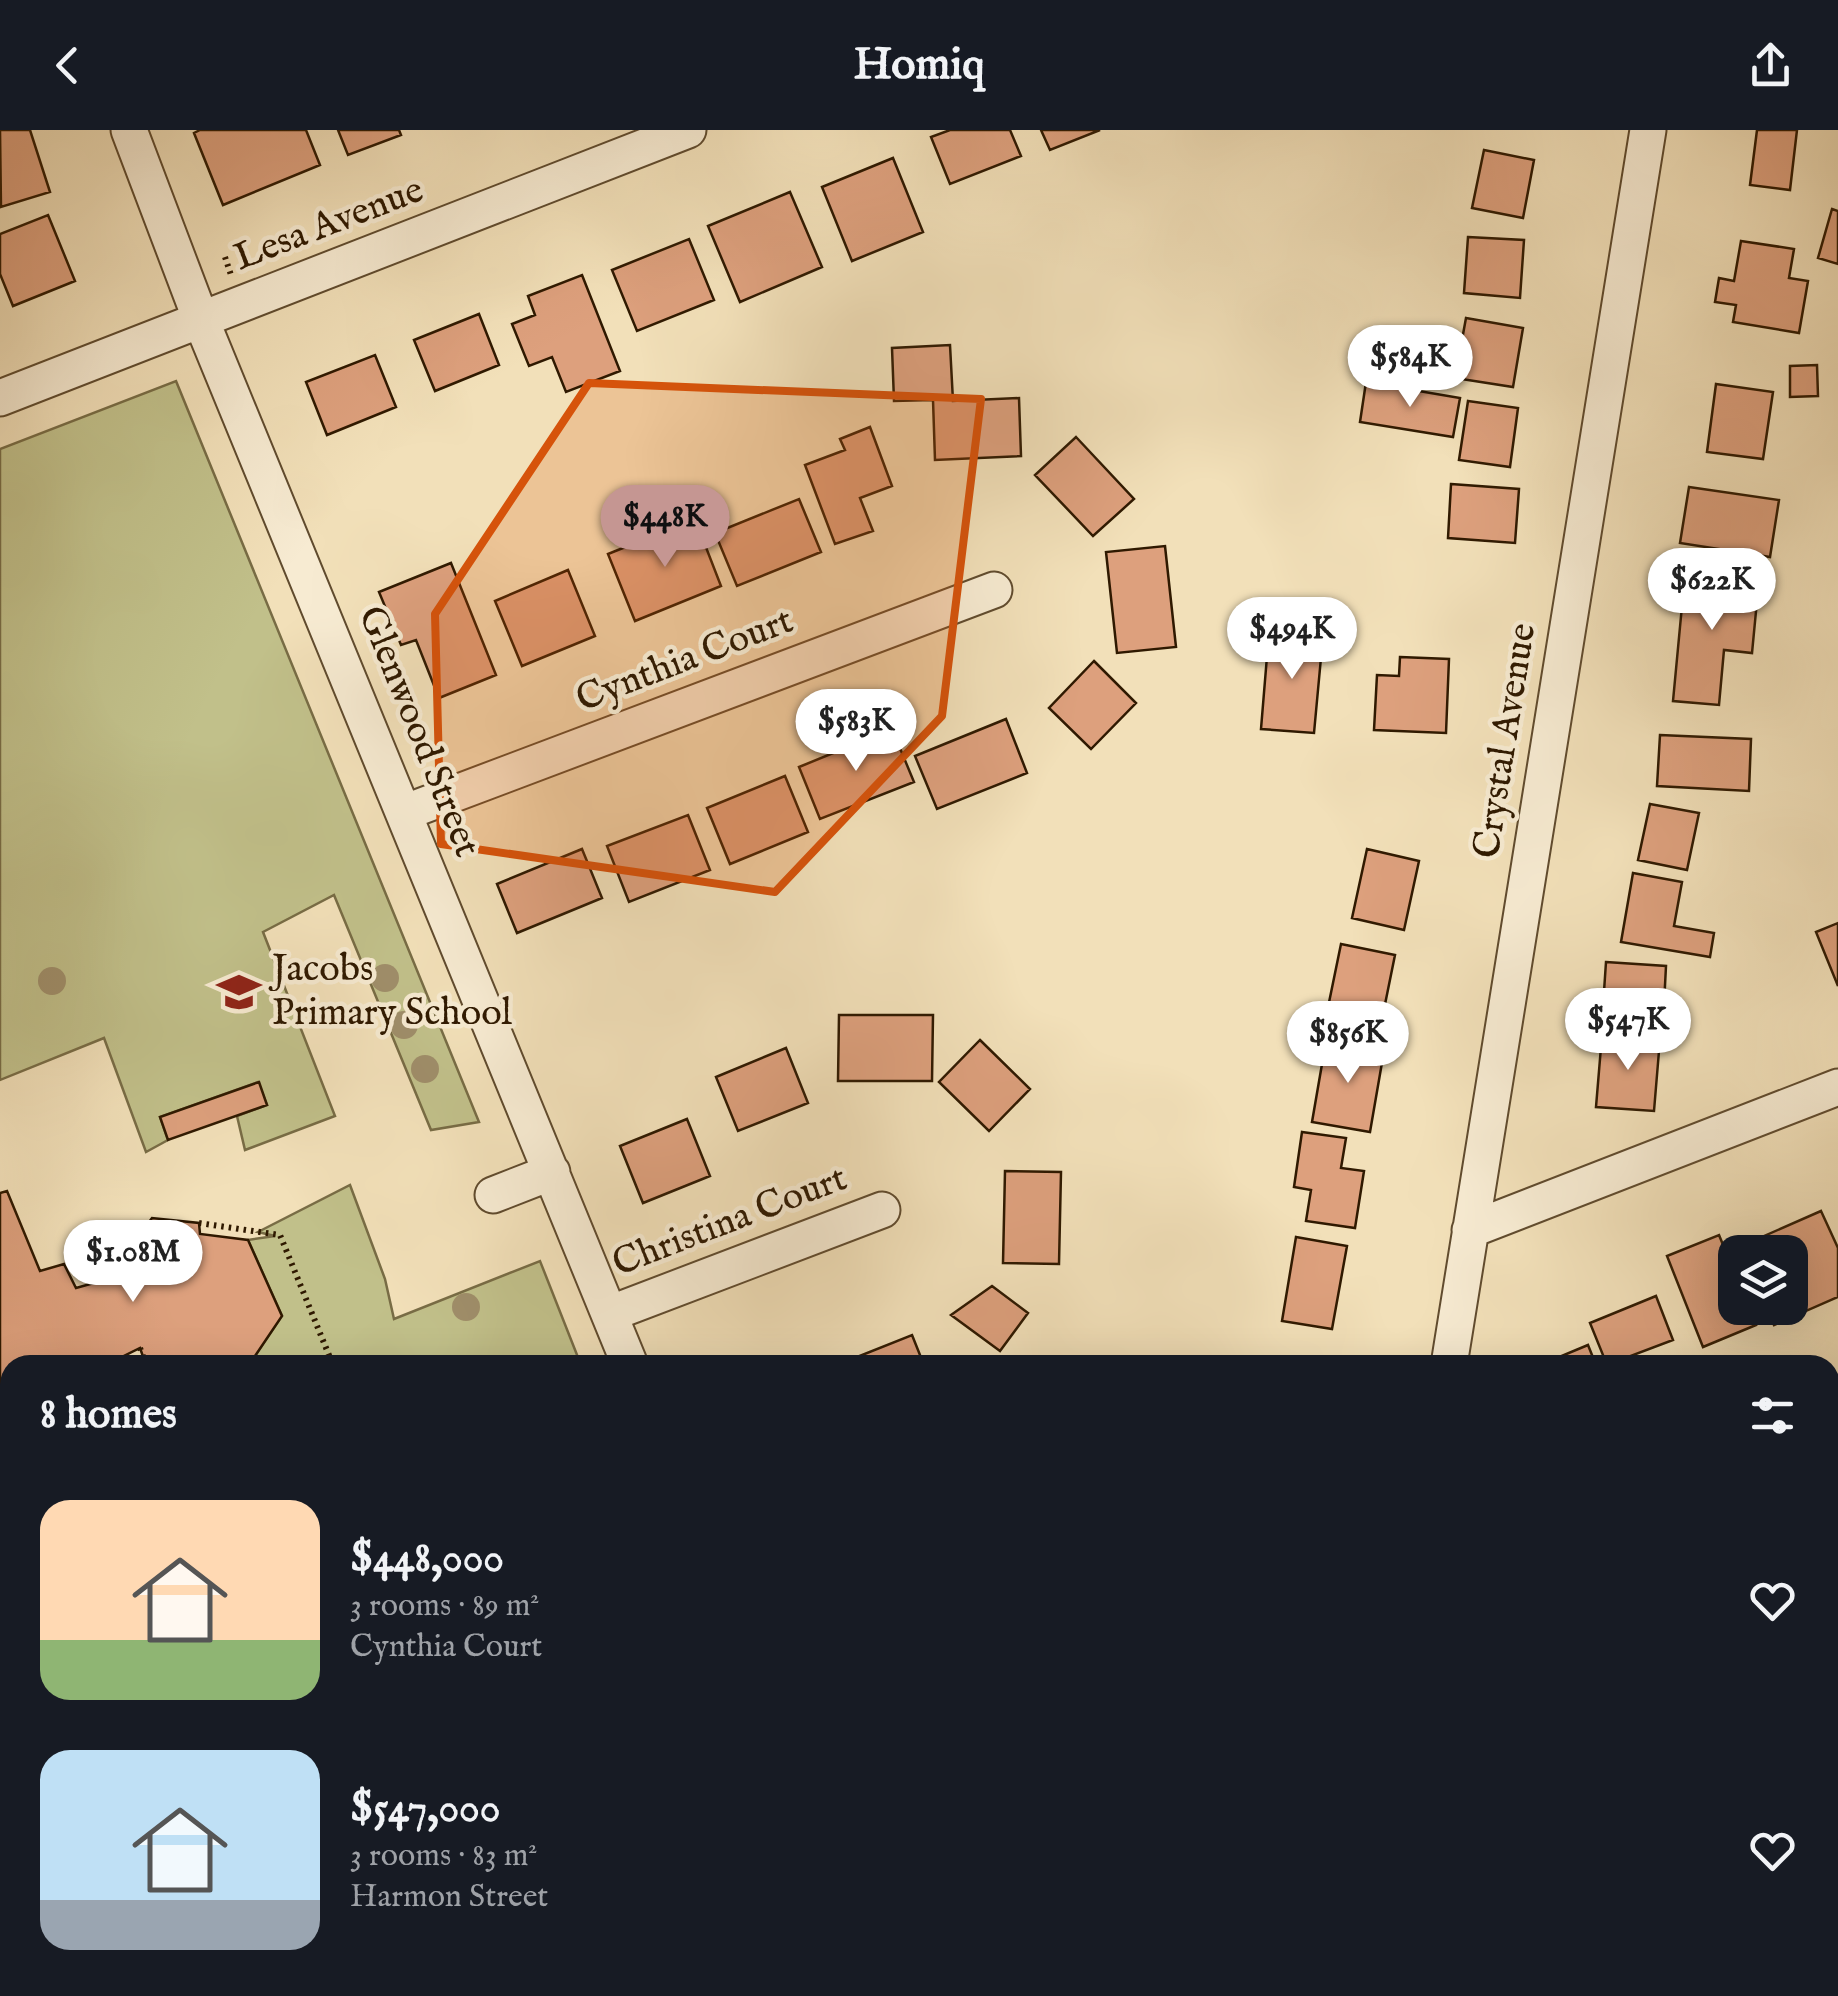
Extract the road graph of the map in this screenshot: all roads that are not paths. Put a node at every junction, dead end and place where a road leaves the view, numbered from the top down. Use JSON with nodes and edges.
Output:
{"nodes":[{"id":1,"x":129,"y":130,"type":"edge"},
{"id":2,"x":688,"y":130,"type":"edge"},
{"id":3,"x":1648,"y":130,"type":"edge"},
{"id":4,"x":201,"y":320,"type":"junction"},
{"id":5,"x":0,"y":398,"type":"edge"},
{"id":6,"x":994,"y":590,"type":"dead end"},
{"id":7,"x":406,"y":812,"type":"junction"},
{"id":8,"x":1838,"y":1087,"type":"edge"},
{"id":9,"x":552,"y":1172,"type":"junction"},
{"id":10,"x":493,"y":1195,"type":"dead end"},
{"id":11,"x":882,"y":1210,"type":"dead end"},
{"id":12,"x":1470,"y":1230,"type":"junction"},
{"id":13,"x":610,"y":1314,"type":"junction"},
{"id":14,"x":626,"y":1355,"type":"edge"},
{"id":15,"x":1451,"y":1355,"type":"edge"}],
"edges":[{"from":1,"to":4,"type":"street","name":"Glenwood Street"},
{"from":2,"to":4,"type":"street","name":"Lesa Avenue"},
{"from":3,"to":12,"type":"street","name":"Crystal Avenue"},
{"from":4,"to":5,"type":"street","name":"Lesa Avenue"},
{"from":4,"to":7,"type":"street","name":"Glenwood Street"},
{"from":6,"to":7,"type":"street","name":"Cynthia Court"},
{"from":7,"to":9,"type":"street","name":"Glenwood Street"},
{"from":8,"to":12,"type":"street"},
{"from":9,"to":10,"type":"street"},
{"from":9,"to":13,"type":"street","name":"Glenwood Street"},
{"from":11,"to":13,"type":"street","name":"Christina Court"},
{"from":12,"to":15,"type":"street","name":"Crystal Avenue"},
{"from":13,"to":14,"type":"street","name":"Glenwood Street"}]}
